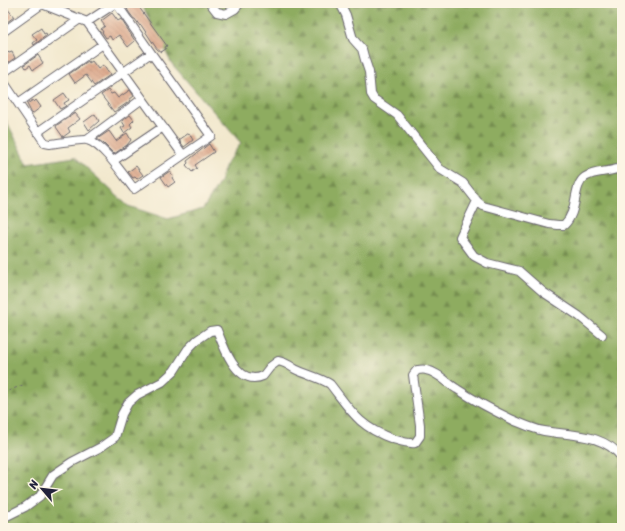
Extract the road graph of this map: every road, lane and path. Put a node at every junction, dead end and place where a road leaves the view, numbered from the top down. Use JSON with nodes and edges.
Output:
{"nodes":[{"id":1,"x":116,"y":3,"type":"edge"},
{"id":2,"x":210,"y":3,"type":"edge"},
{"id":3,"x":240,"y":3,"type":"edge"},
{"id":4,"x":340,"y":3,"type":"edge"},
{"id":5,"x":83,"y":20,"type":"junction"},
{"id":6,"x":3,"y":32,"type":"edge"},
{"id":7,"x":103,"y":44,"type":"junction"},
{"id":8,"x":151,"y":53,"type":"junction"},
{"id":9,"x":123,"y":72,"type":"junction"},
{"id":10,"x":3,"y":73,"type":"edge"},
{"id":11,"x":3,"y":81,"type":"edge"},
{"id":12,"x":142,"y":99,"type":"junction"},
{"id":13,"x":18,"y":102,"type":"junction"},
{"id":14,"x":163,"y":127,"type":"junction"},
{"id":15,"x":38,"y":131,"type":"junction"},
{"id":16,"x":87,"y":140,"type":"junction"},
{"id":17,"x":183,"y":155,"type":"junction"},
{"id":18,"x":113,"y":160,"type":"junction"},
{"id":19,"x":622,"y":167,"type":"edge"},
{"id":20,"x":477,"y":200,"type":"junction"},
{"id":21,"x":602,"y":335,"type":"dead end"},
{"id":22,"x":23,"y":385,"type":"dead end"},
{"id":23,"x":3,"y":393,"type":"edge"},
{"id":24,"x":622,"y":458,"type":"edge"},
{"id":25,"x":3,"y":518,"type":"edge"}],
"edges":[{"from":1,"to":5,"type":"street"},
{"from":1,"to":8,"type":"street"},
{"from":2,"to":3,"type":"street"},
{"from":4,"to":20,"type":"street"},
{"from":5,"to":6,"type":"street"},
{"from":5,"to":7,"type":"street"},
{"from":5,"to":10,"type":"street"},
{"from":7,"to":9,"type":"street"},
{"from":7,"to":13,"type":"street"},
{"from":8,"to":9,"type":"street"},
{"from":8,"to":17,"type":"street"},
{"from":9,"to":12,"type":"street"},
{"from":9,"to":15,"type":"street"},
{"from":11,"to":13,"type":"street"},
{"from":12,"to":14,"type":"street"},
{"from":12,"to":16,"type":"street"},
{"from":13,"to":15,"type":"street"},
{"from":14,"to":17,"type":"street"},
{"from":14,"to":18,"type":"street"},
{"from":15,"to":16,"type":"street"},
{"from":16,"to":18,"type":"street"},
{"from":17,"to":18,"type":"street"},
{"from":19,"to":20,"type":"street"},
{"from":20,"to":21,"type":"street"},
{"from":22,"to":23,"type":"path"},
{"from":24,"to":25,"type":"street"}]}
